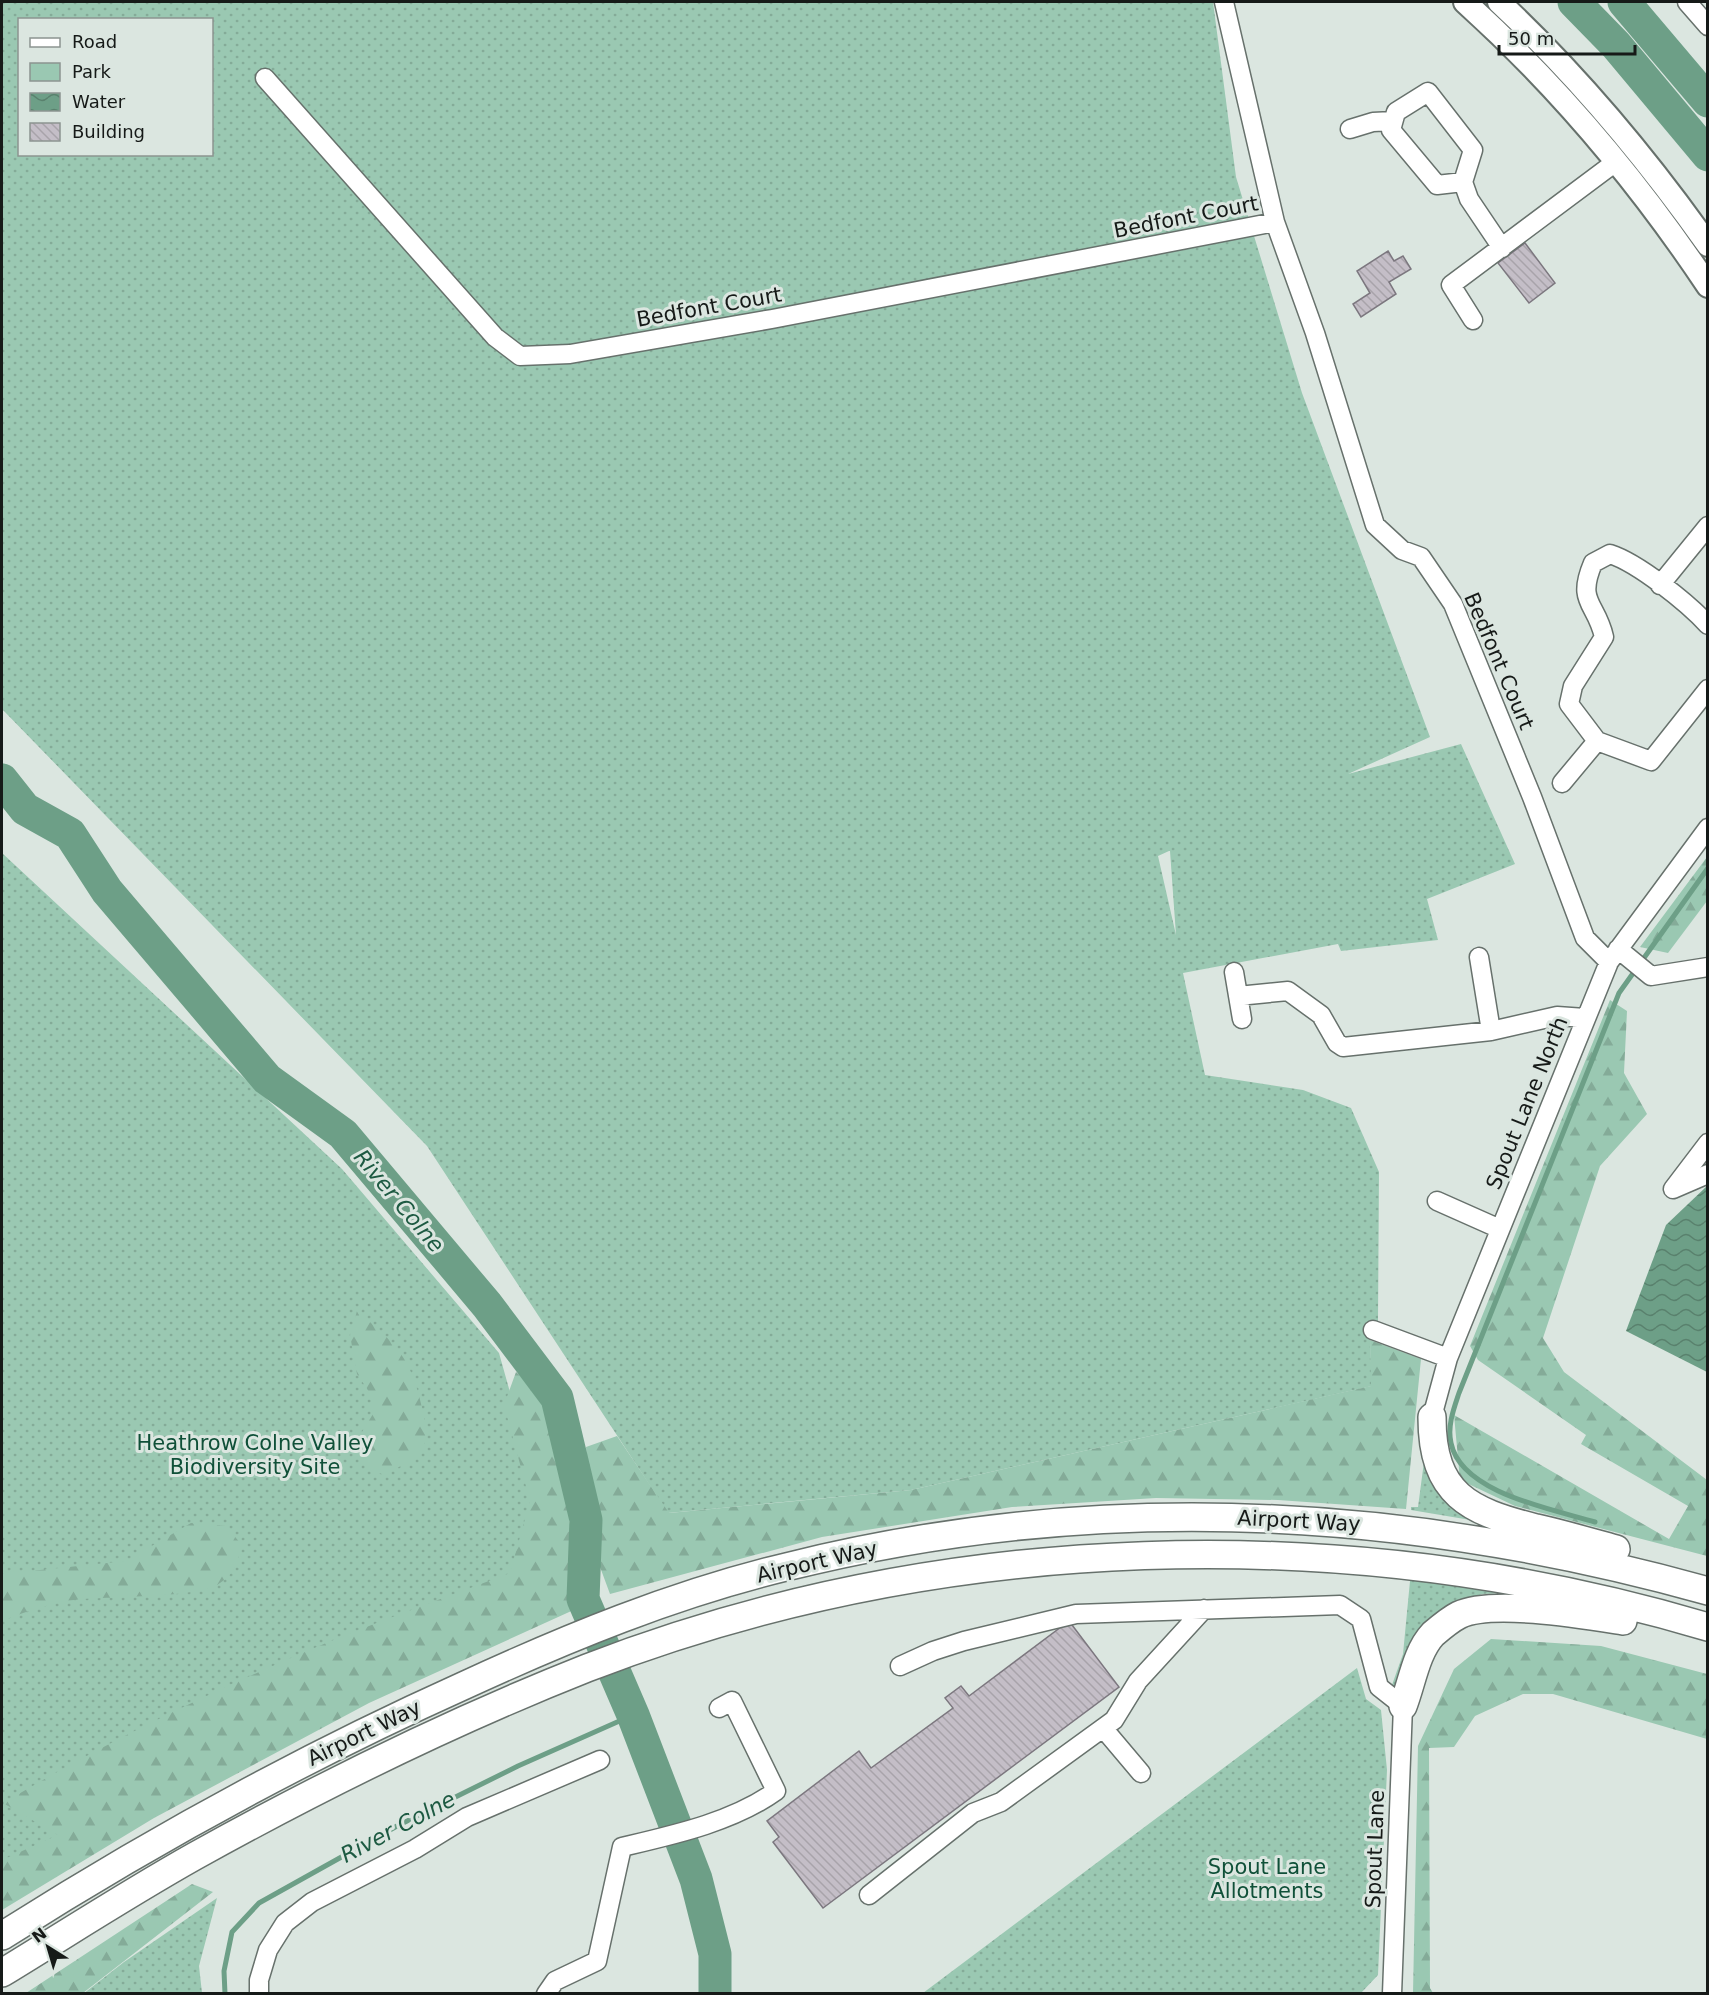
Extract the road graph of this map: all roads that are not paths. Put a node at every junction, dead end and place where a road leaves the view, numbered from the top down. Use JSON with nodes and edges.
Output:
{"nodes":[{"id":1,"x":1224,"y":2,"type":"edge"},
{"id":2,"x":1465,"y":2,"type":"edge"},
{"id":3,"x":1499,"y":2,"type":"edge"},
{"id":4,"x":1686,"y":2,"type":"edge"},
{"id":5,"x":1707,"y":26,"type":"edge"},
{"id":6,"x":265,"y":78,"type":"dead end"},
{"id":7,"x":1393,"y":121,"type":"junction"},
{"id":8,"x":1350,"y":129,"type":"dead end"},
{"id":9,"x":1617,"y":161,"type":"junction"},
{"id":10,"x":1463,"y":182,"type":"junction"},
{"id":11,"x":1275,"y":222,"type":"junction"},
{"id":12,"x":1707,"y":245,"type":"edge"},
{"id":13,"x":1502,"y":248,"type":"junction"},
{"id":14,"x":1707,"y":286,"type":"edge"},
{"id":15,"x":1473,"y":320,"type":"dead end"},
{"id":16,"x":1707,"y":526,"type":"edge"},
{"id":17,"x":1660,"y":585,"type":"junction"},
{"id":18,"x":1707,"y":625,"type":"edge"},
{"id":19,"x":1707,"y":689,"type":"edge"},
{"id":20,"x":1597,"y":741,"type":"junction"},
{"id":21,"x":1562,"y":783,"type":"dead end"},
{"id":22,"x":1707,"y":828,"type":"edge"},
{"id":23,"x":1479,"y":957,"type":"dead end"},
{"id":24,"x":1626,"y":960,"type":"junction"},
{"id":25,"x":1707,"y":967,"type":"edge"},
{"id":26,"x":1234,"y":972,"type":"dead end"},
{"id":27,"x":1238,"y":996,"type":"junction"},
{"id":28,"x":1585,"y":1018,"type":"junction"},
{"id":29,"x":1242,"y":1019,"type":"dead end"},
{"id":30,"x":1491,"y":1031,"type":"junction"},
{"id":31,"x":1707,"y":1143,"type":"edge"},
{"id":32,"x":1707,"y":1174,"type":"edge"},
{"id":33,"x":1437,"y":1201,"type":"dead end"},
{"id":34,"x":1500,"y":1229,"type":"junction"},
{"id":35,"x":1373,"y":1330,"type":"dead end"},
{"id":36,"x":1448,"y":1358,"type":"junction"},
{"id":37,"x":1432,"y":1417,"type":"joint"},
{"id":38,"x":1707,"y":1589,"type":"edge"},
{"id":39,"x":1204,"y":1609,"type":"junction"},
{"id":40,"x":1666,"y":1614,"type":"junction"},
{"id":41,"x":1707,"y":1627,"type":"edge"},
{"id":42,"x":900,"y":1666,"type":"dead end"},
{"id":43,"x":1403,"y":1706,"type":"junction"},
{"id":44,"x":719,"y":1708,"type":"dead end"},
{"id":45,"x":1103,"y":1728,"type":"junction"},
{"id":46,"x":600,"y":1760,"type":"dead end"},
{"id":47,"x":1141,"y":1773,"type":"dead end"},
{"id":48,"x":869,"y":1894,"type":"dead end"},
{"id":49,"x":2,"y":1936,"type":"edge"},
{"id":50,"x":2,"y":1973,"type":"edge"},
{"id":51,"x":259,"y":1994,"type":"edge"},
{"id":52,"x":546,"y":1994,"type":"edge"},
{"id":53,"x":1392,"y":1994,"type":"edge"}],
"edges":[{"from":1,"to":11,"type":"street","name":"Bedfont Court"},
{"from":2,"to":9,"type":"main road"},
{"from":3,"to":12,"type":"main road"},
{"from":4,"to":5,"type":"street"},
{"from":6,"to":11,"type":"street","name":"Bedfont Court"},
{"from":7,"to":8,"type":"street"},
{"from":7,"to":10,"type":"street"},
{"from":7,"to":10,"type":"street"},
{"from":9,"to":13,"type":"street"},
{"from":9,"to":14,"type":"main road"},
{"from":10,"to":13,"type":"street"},
{"from":11,"to":24,"type":"street","name":"Bedfont Court"},
{"from":13,"to":15,"type":"street"},
{"from":16,"to":17,"type":"street"},
{"from":17,"to":18,"type":"street"},
{"from":17,"to":20,"type":"street"},
{"from":19,"to":20,"type":"street"},
{"from":20,"to":21,"type":"street"},
{"from":22,"to":24,"type":"street","name":"Spout Lane North"},
{"from":23,"to":30,"type":"street"},
{"from":24,"to":25,"type":"street"},
{"from":24,"to":28,"type":"street","name":"Spout Lane North"},
{"from":26,"to":27,"type":"street"},
{"from":27,"to":29,"type":"street"},
{"from":27,"to":30,"type":"street"},
{"from":28,"to":30,"type":"street"},
{"from":28,"to":34,"type":"street","name":"Spout Lane North"},
{"from":31,"to":32,"type":"street"},
{"from":33,"to":34,"type":"street"},
{"from":34,"to":36,"type":"street","name":"Spout Lane North"},
{"from":35,"to":36,"type":"street"},
{"from":36,"to":37,"type":"street","name":"Spout Lane North"},
{"from":37,"to":38,"type":"highway"},
{"from":38,"to":49,"type":"highway","name":"Airport Way"},
{"from":39,"to":42,"type":"street"},
{"from":39,"to":43,"type":"street"},
{"from":39,"to":45,"type":"street"},
{"from":40,"to":41,"type":"highway","name":"Airport Way"},
{"from":40,"to":43,"type":"highway"},
{"from":40,"to":50,"type":"highway","name":"Airport Way"},
{"from":43,"to":53,"type":"street","name":"Spout Lane"},
{"from":44,"to":52,"type":"street"},
{"from":45,"to":47,"type":"street"},
{"from":45,"to":48,"type":"street"},
{"from":46,"to":51,"type":"street"}]}
